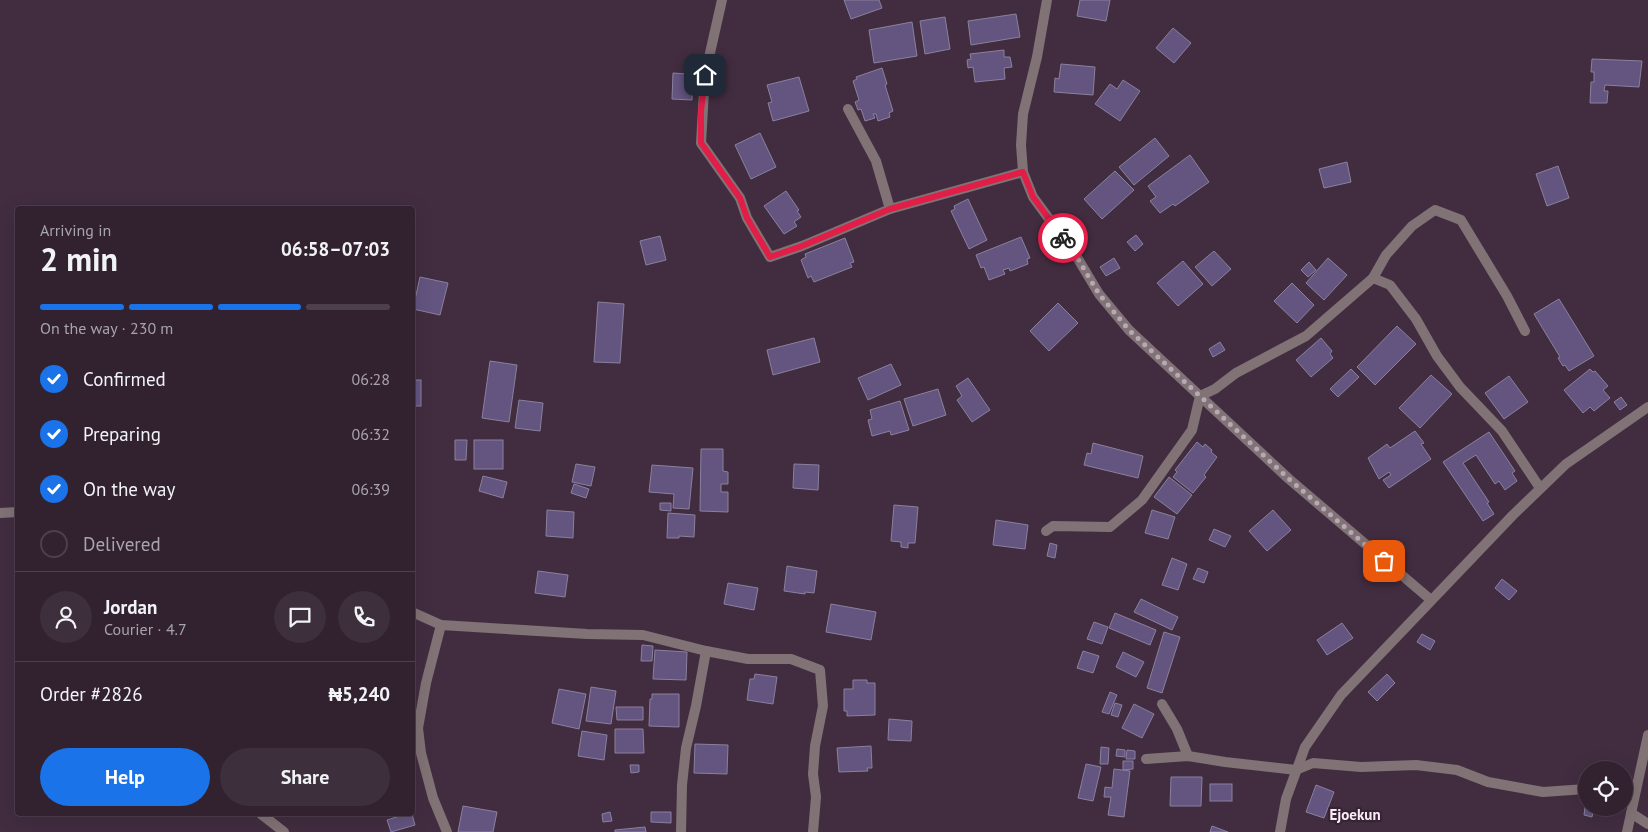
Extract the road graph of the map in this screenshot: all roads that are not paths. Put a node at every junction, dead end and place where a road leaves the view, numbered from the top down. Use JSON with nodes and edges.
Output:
{"nodes":[{"id":1,"x":722,"y":0,"type":"edge"},
{"id":2,"x":1047,"y":0,"type":"edge"},
{"id":3,"x":848,"y":109,"type":"dead end"},
{"id":4,"x":1023,"y":172,"type":"junction"},
{"id":5,"x":890,"y":209,"type":"junction"},
{"id":6,"x":1373,"y":278,"type":"junction"},
{"id":7,"x":1525,"y":330,"type":"dead end"},
{"id":8,"x":1200,"y":396,"type":"junction"},
{"id":9,"x":1648,"y":407,"type":"edge"},
{"id":10,"x":1540,"y":488,"type":"junction"},
{"id":11,"x":15,"y":512,"type":"edge"},
{"id":12,"x":0,"y":513,"type":"edge"},
{"id":13,"x":1046,"y":531,"type":"dead end"},
{"id":14,"x":1431,"y":600,"type":"junction"},
{"id":15,"x":415,"y":613,"type":"edge"},
{"id":16,"x":441,"y":625,"type":"junction"},
{"id":17,"x":706,"y":651,"type":"junction"},
{"id":18,"x":1162,"y":704,"type":"dead end"},
{"id":19,"x":1648,"y":736,"type":"edge"},
{"id":20,"x":1188,"y":756,"type":"junction"},
{"id":21,"x":1146,"y":759,"type":"dead end"},
{"id":22,"x":1296,"y":770,"type":"junction"},
{"id":23,"x":1578,"y":790,"type":"edge"},
{"id":24,"x":1633,"y":790,"type":"edge"},
{"id":25,"x":1633,"y":809,"type":"edge"},
{"id":26,"x":264,"y":816,"type":"edge"},
{"id":27,"x":1628,"y":816,"type":"edge"},
{"id":28,"x":1648,"y":824,"type":"edge"},
{"id":29,"x":284,"y":832,"type":"edge"},
{"id":30,"x":447,"y":832,"type":"edge"},
{"id":31,"x":682,"y":832,"type":"edge"},
{"id":32,"x":813,"y":832,"type":"edge"},
{"id":33,"x":1280,"y":832,"type":"edge"},
{"id":34,"x":1627,"y":832,"type":"edge"}],
"edges":[{"from":1,"to":5,"type":"street"},
{"from":2,"to":4,"type":"street"},
{"from":3,"to":5,"type":"street"},
{"from":4,"to":5,"type":"street"},
{"from":4,"to":8,"type":"street"},
{"from":6,"to":7,"type":"street"},
{"from":6,"to":8,"type":"street"},
{"from":6,"to":10,"type":"street"},
{"from":8,"to":13,"type":"street"},
{"from":8,"to":14,"type":"street"},
{"from":9,"to":10,"type":"street"},
{"from":10,"to":14,"type":"street"},
{"from":11,"to":12,"type":"street"},
{"from":14,"to":22,"type":"street"},
{"from":15,"to":16,"type":"street"},
{"from":16,"to":17,"type":"street"},
{"from":16,"to":30,"type":"street"},
{"from":17,"to":31,"type":"street"},
{"from":17,"to":32,"type":"street"},
{"from":18,"to":20,"type":"street"},
{"from":19,"to":24,"type":"street"},
{"from":20,"to":21,"type":"street"},
{"from":20,"to":22,"type":"street"},
{"from":22,"to":23,"type":"street"},
{"from":22,"to":33,"type":"street"},
{"from":25,"to":28,"type":"street"},
{"from":26,"to":29,"type":"street"},
{"from":27,"to":34,"type":"street"}]}
